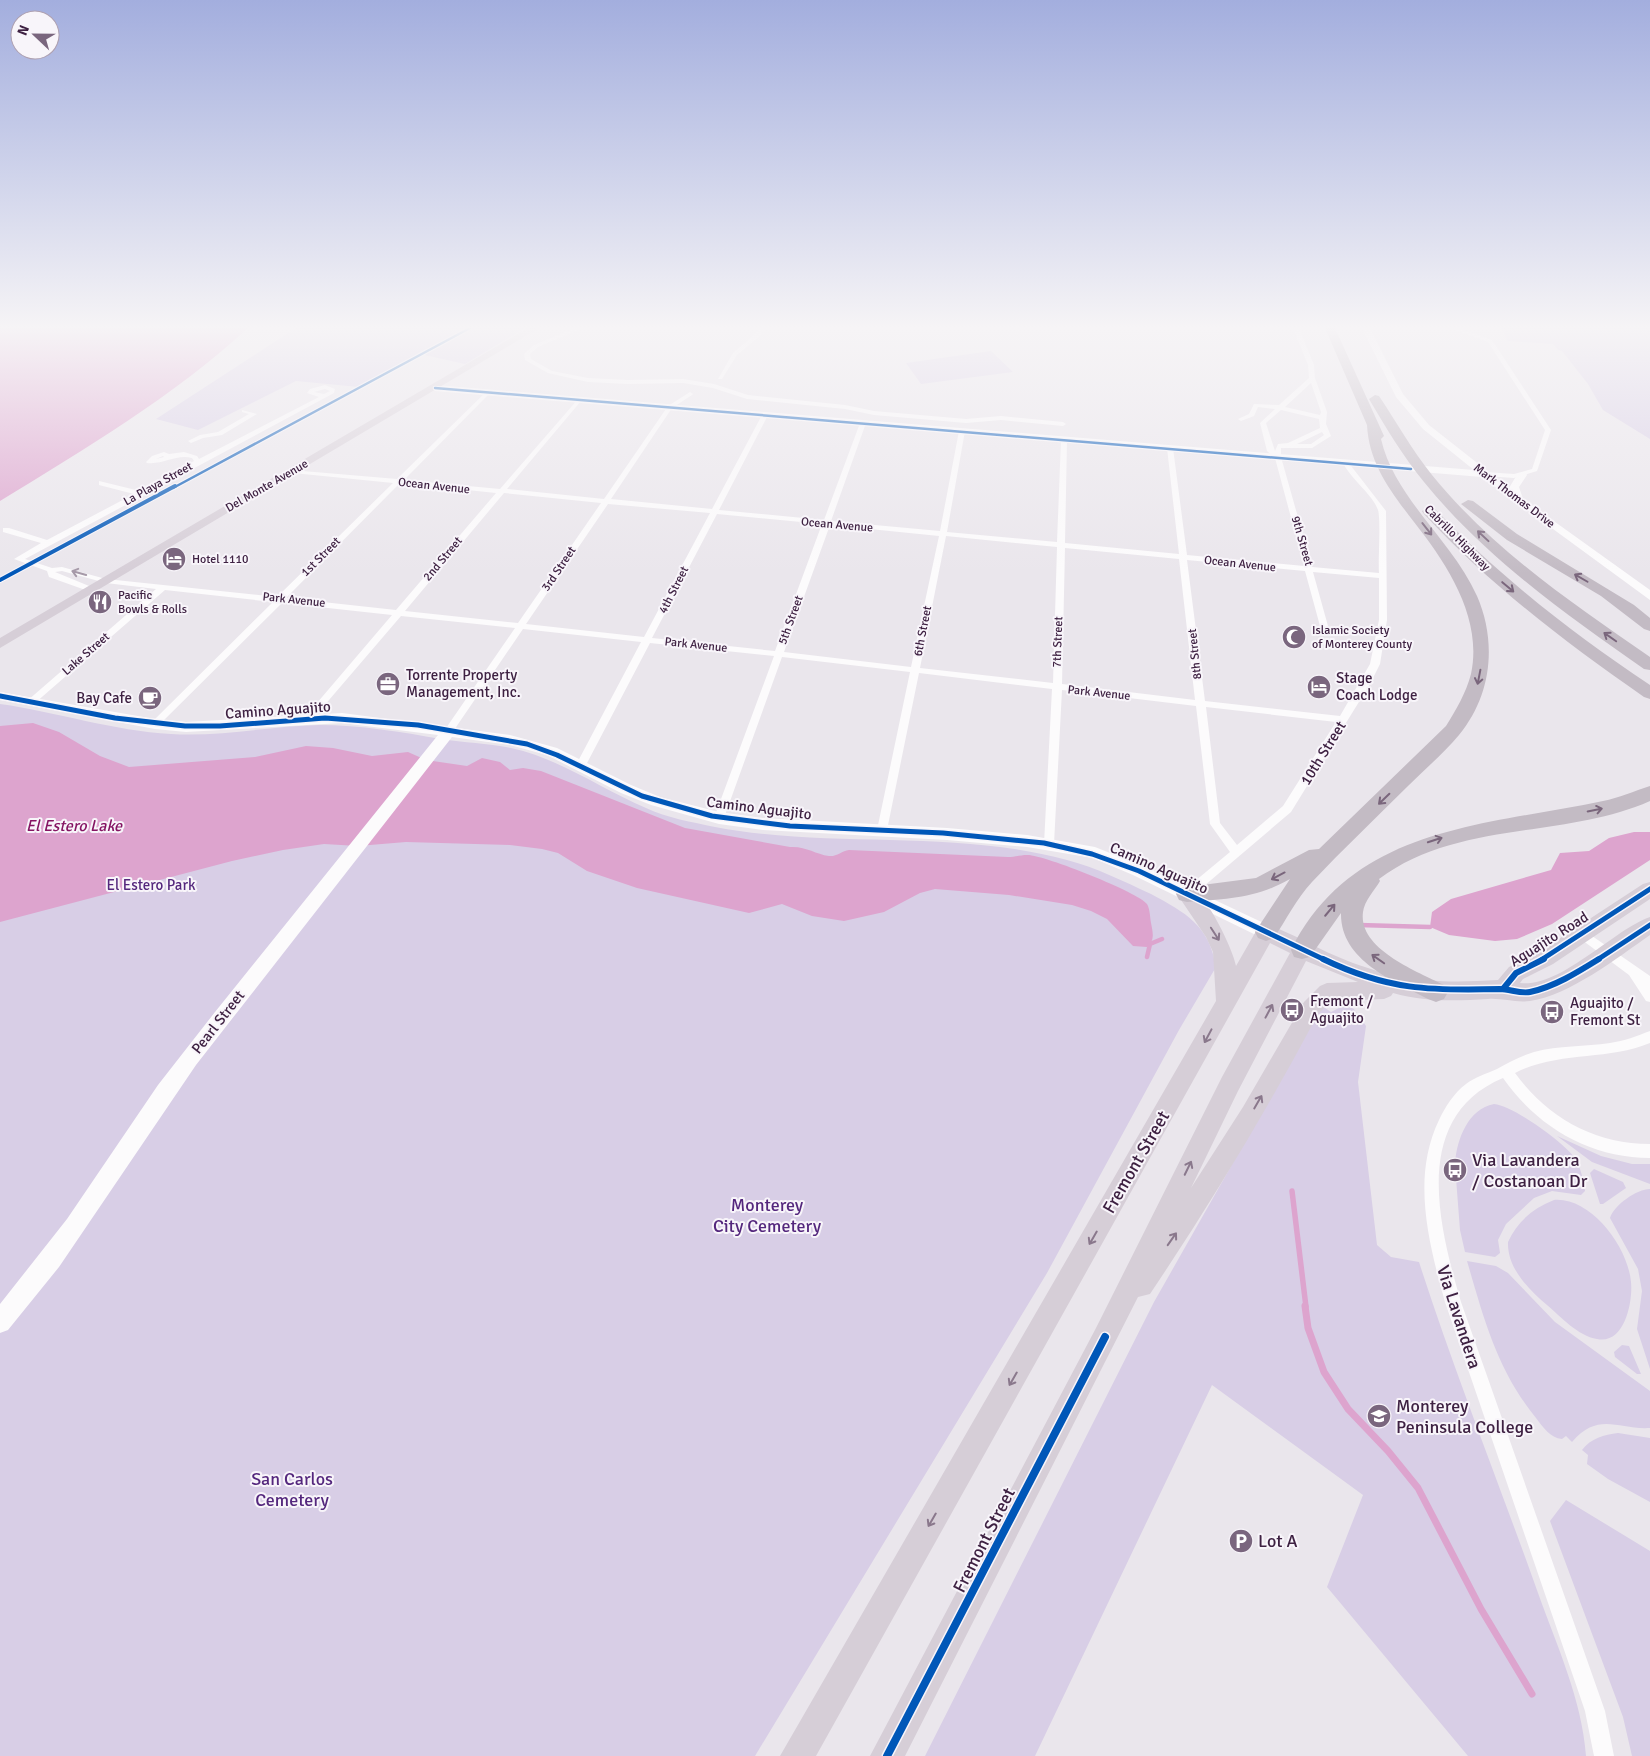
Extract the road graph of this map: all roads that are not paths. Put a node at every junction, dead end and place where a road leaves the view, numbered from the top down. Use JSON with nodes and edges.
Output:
{"nodes":[{"id":1,"x":299,"y":410,"type":"edge"},
{"id":2,"x":397,"y":410,"type":"edge"},
{"id":3,"x":470,"y":410,"type":"edge"},
{"id":4,"x":570,"y":410,"type":"edge"},
{"id":5,"x":668,"y":410,"type":"edge"},
{"id":6,"x":705,"y":410,"type":"edge"},
{"id":7,"x":862,"y":410,"type":"edge"},
{"id":8,"x":1254,"y":410,"type":"edge"},
{"id":9,"x":1276,"y":410,"type":"edge"},
{"id":10,"x":1291,"y":410,"type":"edge"},
{"id":11,"x":1323,"y":410,"type":"edge"},
{"id":12,"x":1366,"y":410,"type":"edge"},
{"id":13,"x":1380,"y":410,"type":"edge"},
{"id":14,"x":1382,"y":410,"type":"edge"},
{"id":15,"x":1411,"y":410,"type":"edge"},
{"id":16,"x":1535,"y":410,"type":"edge"},
{"id":17,"x":244,"y":411,"type":"dead end"},
{"id":18,"x":765,"y":415,"type":"junction"},
{"id":19,"x":1322,"y":418,"type":"junction"},
{"id":20,"x":1241,"y":419,"type":"dead end"},
{"id":21,"x":863,"y":423,"type":"junction"},
{"id":22,"x":1062,"y":424,"type":"dead end"},
{"id":23,"x":1323,"y":429,"type":"junction"},
{"id":24,"x":962,"y":432,"type":"junction"},
{"id":25,"x":220,"y":434,"type":"junction"},
{"id":26,"x":1064,"y":440,"type":"junction"},
{"id":27,"x":191,"y":441,"type":"dead end"},
{"id":28,"x":240,"y":441,"type":"junction"},
{"id":29,"x":1290,"y":444,"type":"junction"},
{"id":30,"x":1170,"y":448,"type":"junction"},
{"id":31,"x":1460,"y":455,"type":"junction"},
{"id":32,"x":170,"y":456,"type":"dead end"},
{"id":33,"x":1278,"y":457,"type":"junction"},
{"id":34,"x":197,"y":462,"type":"junction"},
{"id":35,"x":1346,"y":463,"type":"junction"},
{"id":36,"x":1403,"y":470,"type":"junction"},
{"id":37,"x":293,"y":471,"type":"junction"},
{"id":38,"x":1485,"y":474,"type":"junction"},
{"id":39,"x":1522,"y":475,"type":"junction"},
{"id":40,"x":1445,"y":476,"type":"junction"},
{"id":41,"x":102,"y":483,"type":"dead end"},
{"id":42,"x":397,"y":483,"type":"junction"},
{"id":43,"x":499,"y":492,"type":"junction"},
{"id":44,"x":141,"y":494,"type":"junction"},
{"id":45,"x":1518,"y":500,"type":"junction"},
{"id":46,"x":605,"y":502,"type":"junction"},
{"id":47,"x":714,"y":513,"type":"junction"},
{"id":48,"x":826,"y":524,"type":"junction"},
{"id":49,"x":6,"y":530,"type":"dead end"},
{"id":50,"x":943,"y":535,"type":"junction"},
{"id":51,"x":48,"y":543,"type":"junction"},
{"id":52,"x":1061,"y":546,"type":"junction"},
{"id":53,"x":1184,"y":558,"type":"junction"},
{"id":54,"x":18,"y":559,"type":"joint"},
{"id":55,"x":51,"y":570,"type":"junction"},
{"id":56,"x":1311,"y":570,"type":"junction"},
{"id":57,"x":1382,"y":576,"type":"junction"},
{"id":58,"x":106,"y":581,"type":"junction"},
{"id":59,"x":163,"y":587,"type":"junction"},
{"id":60,"x":91,"y":590,"type":"junction"},
{"id":61,"x":1650,"y":596,"type":"edge"},
{"id":62,"x":280,"y":599,"type":"junction"},
{"id":63,"x":398,"y":612,"type":"junction"},
{"id":64,"x":520,"y":626,"type":"junction"},
{"id":65,"x":1324,"y":626,"type":"dead end"},
{"id":66,"x":1650,"y":626,"type":"edge"},
{"id":67,"x":648,"y":640,"type":"junction"},
{"id":68,"x":0,"y":644,"type":"edge"},
{"id":69,"x":779,"y":654,"type":"junction"},
{"id":70,"x":1650,"y":665,"type":"edge"},
{"id":71,"x":915,"y":672,"type":"junction"},
{"id":72,"x":1057,"y":688,"type":"junction"},
{"id":73,"x":1650,"y":693,"type":"edge"},
{"id":74,"x":0,"y":696,"type":"edge"},
{"id":75,"x":32,"y":701,"type":"junction"},
{"id":76,"x":1201,"y":704,"type":"junction"},
{"id":77,"x":308,"y":719,"type":"junction"},
{"id":78,"x":1343,"y":720,"type":"junction"},
{"id":79,"x":155,"y":724,"type":"junction"},
{"id":80,"x":449,"y":731,"type":"junction"},
{"id":81,"x":581,"y":764,"type":"junction"},
{"id":82,"x":1650,"y":794,"type":"edge"},
{"id":83,"x":719,"y":818,"type":"junction"},
{"id":84,"x":882,"y":830,"type":"junction"},
{"id":85,"x":1048,"y":844,"type":"junction"},
{"id":86,"x":1336,"y":845,"type":"junction"},
{"id":87,"x":1236,"y":852,"type":"junction"},
{"id":88,"x":1381,"y":865,"type":"junction"},
{"id":89,"x":1650,"y":889,"type":"edge"},
{"id":90,"x":1187,"y":894,"type":"junction"},
{"id":91,"x":1650,"y":925,"type":"edge"},
{"id":92,"x":1266,"y":932,"type":"junction"},
{"id":93,"x":1582,"y":934,"type":"junction"},
{"id":94,"x":1302,"y":950,"type":"junction"},
{"id":95,"x":1607,"y":953,"type":"junction"},
{"id":96,"x":1633,"y":971,"type":"junction"},
{"id":97,"x":1650,"y":983,"type":"edge"},
{"id":98,"x":1503,"y":989,"type":"junction"},
{"id":99,"x":1436,"y":992,"type":"junction"},
{"id":100,"x":1650,"y":997,"type":"edge"},
{"id":101,"x":1224,"y":1005,"type":"junction"},
{"id":102,"x":1650,"y":1037,"type":"edge"},
{"id":103,"x":1506,"y":1070,"type":"junction"},
{"id":104,"x":1650,"y":1151,"type":"edge"},
{"id":105,"x":0,"y":1322,"type":"edge"},
{"id":106,"x":1105,"y":1337,"type":"junction"},
{"id":107,"x":797,"y":1756,"type":"edge"},
{"id":108,"x":887,"y":1756,"type":"edge"},
{"id":109,"x":1604,"y":1756,"type":"edge"}],
"edges":[{"from":1,"to":28,"type":"street","name":"La Playa Street"},
{"from":2,"to":37,"type":"main road","name":"Del Monte Avenue"},
{"from":3,"to":42,"type":"street","name":"1st Street"},
{"from":4,"to":43,"type":"street","name":"2nd Street"},
{"from":5,"to":46,"type":"street","name":"3rd Street"},
{"from":6,"to":18,"type":"street"},
{"from":7,"to":22,"type":"street"},
{"from":8,"to":20,"type":"street"},
{"from":9,"to":33,"type":"street","name":"9th Street"},
{"from":10,"to":19,"type":"street"},
{"from":11,"to":19,"type":"street"},
{"from":12,"to":36,"type":"highway","name":"Cabrillo Highway"},
{"from":13,"to":36,"type":"highway","name":"Cabrillo Highway"},
{"from":14,"to":40,"type":"highway"},
{"from":15,"to":31,"type":"street","name":"Mark Thomas Drive"},
{"from":16,"to":39,"type":"street"},
{"from":17,"to":25,"type":"street"},
{"from":18,"to":21,"type":"street"},
{"from":18,"to":47,"type":"street","name":"4th Street"},
{"from":19,"to":23,"type":"street"},
{"from":21,"to":24,"type":"street"},
{"from":21,"to":48,"type":"street","name":"5th Street"},
{"from":23,"to":29,"type":"street"},
{"from":23,"to":29,"type":"street"},
{"from":24,"to":26,"type":"street"},
{"from":24,"to":50,"type":"street","name":"6th Street"},
{"from":25,"to":27,"type":"street"},
{"from":25,"to":28,"type":"street"},
{"from":26,"to":30,"type":"street"},
{"from":26,"to":52,"type":"street","name":"7th Street"},
{"from":28,"to":34,"type":"street","name":"La Playa Street"},
{"from":29,"to":33,"type":"street"},
{"from":30,"to":33,"type":"street"},
{"from":30,"to":53,"type":"street","name":"8th Street"},
{"from":31,"to":38,"type":"street","name":"Mark Thomas Drive"},
{"from":31,"to":40,"type":"street"},
{"from":32,"to":34,"type":"street"},
{"from":33,"to":35,"type":"street"},
{"from":33,"to":56,"type":"street","name":"9th Street"},
{"from":34,"to":44,"type":"street","name":"La Playa Street"},
{"from":35,"to":36,"type":"street"},
{"from":35,"to":57,"type":"street","name":"10th Street"},
{"from":36,"to":40,"type":"street"},
{"from":70,"to":36,"type":"highway","name":"Cabrillo Highway","one_way":true},
{"from":36,"to":73,"type":"highway","name":"Cabrillo Highway","one_way":true},
{"from":36,"to":86,"type":"highway","one_way":true},
{"from":37,"to":42,"type":"street","name":"Ocean Avenue"},
{"from":37,"to":58,"type":"main road","name":"Del Monte Avenue"},
{"from":38,"to":39,"type":"street"},
{"from":38,"to":40,"type":"street"},
{"from":38,"to":45,"type":"street","name":"Mark Thomas Drive"},
{"from":39,"to":45,"type":"street"},
{"from":66,"to":40,"type":"highway","one_way":true},
{"from":41,"to":44,"type":"street"},
{"from":42,"to":43,"type":"street","name":"Ocean Avenue"},
{"from":42,"to":62,"type":"street","name":"1st Street"},
{"from":43,"to":46,"type":"street","name":"Ocean Avenue"},
{"from":43,"to":63,"type":"street","name":"2nd Street"},
{"from":44,"to":51,"type":"street","name":"La Playa Street"},
{"from":45,"to":61,"type":"street","name":"Mark Thomas Drive"},
{"from":46,"to":47,"type":"street","name":"Ocean Avenue"},
{"from":46,"to":64,"type":"street","name":"3rd Street"},
{"from":47,"to":48,"type":"street","name":"Ocean Avenue"},
{"from":47,"to":67,"type":"street","name":"4th Street"},
{"from":48,"to":50,"type":"street","name":"Ocean Avenue"},
{"from":48,"to":69,"type":"street","name":"5th Street"},
{"from":49,"to":51,"type":"street"},
{"from":50,"to":52,"type":"street","name":"Ocean Avenue"},
{"from":50,"to":71,"type":"street","name":"6th Street"},
{"from":51,"to":54,"type":"street","name":"La Playa Street"},
{"from":52,"to":53,"type":"street","name":"Ocean Avenue"},
{"from":52,"to":72,"type":"street","name":"7th Street"},
{"from":53,"to":56,"type":"street","name":"Ocean Avenue"},
{"from":53,"to":76,"type":"street","name":"8th Street"},
{"from":54,"to":55,"type":"street","name":"Park Avenue"},
{"from":58,"to":55,"type":"street","name":"Park Avenue","one_way":true},
{"from":55,"to":60,"type":"street","name":"Park Avenue"},
{"from":56,"to":57,"type":"street","name":"Ocean Avenue"},
{"from":56,"to":65,"type":"street","name":"9th Street"},
{"from":57,"to":78,"type":"street","name":"10th Street"},
{"from":58,"to":59,"type":"street","name":"Park Avenue"},
{"from":58,"to":60,"type":"main road","name":"Del Monte Avenue"},
{"from":59,"to":62,"type":"street","name":"Park Avenue"},
{"from":59,"to":75,"type":"street","name":"Lake Street"},
{"from":60,"to":68,"type":"main road","name":"Del Monte Avenue"},
{"from":62,"to":63,"type":"street","name":"Park Avenue"},
{"from":62,"to":79,"type":"street","name":"1st Street"},
{"from":63,"to":64,"type":"street","name":"Park Avenue"},
{"from":63,"to":77,"type":"street","name":"2nd Street"},
{"from":64,"to":67,"type":"street","name":"Park Avenue"},
{"from":64,"to":80,"type":"street","name":"3rd Street"},
{"from":67,"to":69,"type":"street","name":"Park Avenue"},
{"from":67,"to":81,"type":"street","name":"4th Street"},
{"from":69,"to":71,"type":"street","name":"Park Avenue"},
{"from":69,"to":83,"type":"street","name":"5th Street"},
{"from":71,"to":72,"type":"street","name":"Park Avenue"},
{"from":71,"to":84,"type":"street","name":"6th Street"},
{"from":72,"to":76,"type":"street","name":"Park Avenue"},
{"from":72,"to":85,"type":"street","name":"7th Street"},
{"from":74,"to":75,"type":"street","name":"Camino Aguajito"},
{"from":75,"to":79,"type":"street","name":"Camino Aguajito"},
{"from":76,"to":78,"type":"street","name":"Park Avenue"},
{"from":76,"to":87,"type":"street","name":"8th Street"},
{"from":77,"to":79,"type":"street","name":"Camino Aguajito"},
{"from":77,"to":80,"type":"street","name":"Camino Aguajito"},
{"from":78,"to":87,"type":"street","name":"10th Street"},
{"from":80,"to":81,"type":"street","name":"Camino Aguajito"},
{"from":80,"to":105,"type":"street","name":"Pearl Street"},
{"from":81,"to":83,"type":"street","name":"Camino Aguajito"},
{"from":88,"to":82,"type":"highway","one_way":true},
{"from":83,"to":84,"type":"street","name":"Camino Aguajito"},
{"from":84,"to":85,"type":"street","name":"Camino Aguajito"},
{"from":85,"to":90,"type":"street","name":"Camino Aguajito"},
{"from":86,"to":90,"type":"highway","one_way":true},
{"from":86,"to":92,"type":"highway"},
{"from":87,"to":90,"type":"street","name":"10th Street"},
{"from":94,"to":88,"type":"highway","one_way":true},
{"from":99,"to":88,"type":"highway","one_way":true},
{"from":89,"to":93,"type":"main road","name":"Aguajito Road"},
{"from":90,"to":92,"type":"street","name":"Camino Aguajito"},
{"from":90,"to":101,"type":"main road","one_way":true},
{"from":91,"to":95,"type":"main road","name":"Aguajito Road"},
{"from":92,"to":94,"type":"main road","name":"Camino Aguajito"},
{"from":92,"to":101,"type":"main road","name":"Fremont Street"},
{"from":93,"to":95,"type":"street"},
{"from":93,"to":98,"type":"main road","name":"Aguajito Road"},
{"from":94,"to":99,"type":"main road","name":"Camino Aguajito"},
{"from":106,"to":94,"type":"main road","name":"Fremont Street","one_way":true},
{"from":95,"to":96,"type":"street"},
{"from":95,"to":98,"type":"main road","name":"Aguajito Road"},
{"from":96,"to":97,"type":"street"},
{"from":96,"to":100,"type":"street"},
{"from":98,"to":99,"type":"main road","name":"Camino Aguajito"},
{"from":106,"to":99,"type":"main road","one_way":true},
{"from":101,"to":107,"type":"main road","name":"Fremont Street","one_way":true},
{"from":102,"to":103,"type":"street","name":"Via Lavandera"},
{"from":103,"to":104,"type":"street"},
{"from":103,"to":109,"type":"street","name":"Via Lavandera"},
{"from":106,"to":108,"type":"main road","name":"Fremont Street"}]}
